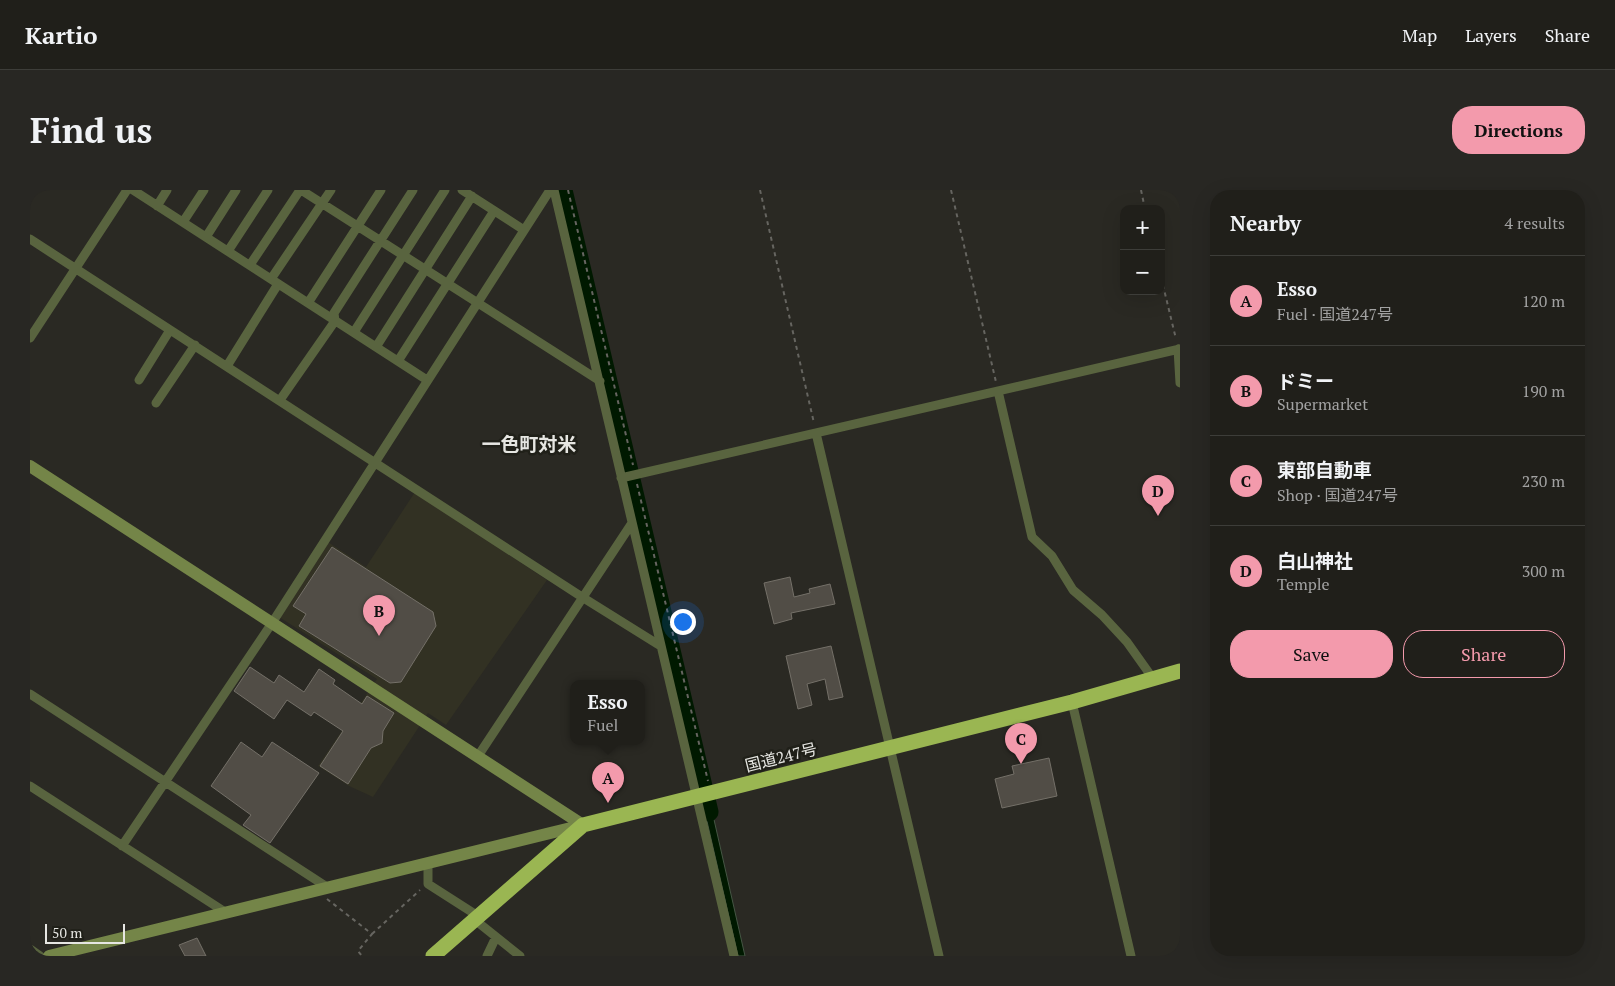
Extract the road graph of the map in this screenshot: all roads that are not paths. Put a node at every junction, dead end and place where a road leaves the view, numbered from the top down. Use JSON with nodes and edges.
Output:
{"nodes":[{"id":1,"x":127,"y":190,"type":"edge"},
{"id":2,"x":133,"y":190,"type":"edge"},
{"id":3,"x":167,"y":190,"type":"edge"},
{"id":4,"x":204,"y":190,"type":"edge"},
{"id":5,"x":236,"y":190,"type":"edge"},
{"id":6,"x":268,"y":190,"type":"edge"},
{"id":7,"x":301,"y":190,"type":"edge"},
{"id":8,"x":331,"y":190,"type":"edge"},
{"id":9,"x":381,"y":190,"type":"edge"},
{"id":10,"x":413,"y":190,"type":"edge"},
{"id":11,"x":445,"y":190,"type":"edge"},
{"id":12,"x":462,"y":190,"type":"edge"},
{"id":13,"x":552,"y":190,"type":"edge"},
{"id":14,"x":472,"y":196,"type":"junction"},
{"id":15,"x":322,"y":204,"type":"junction"},
{"id":16,"x":157,"y":206,"type":"junction"},
{"id":17,"x":494,"y":211,"type":"junction"},
{"id":18,"x":183,"y":222,"type":"junction"},
{"id":19,"x":358,"y":227,"type":"junction"},
{"id":20,"x":524,"y":230,"type":"junction"},
{"id":21,"x":206,"y":237,"type":"junction"},
{"id":22,"x":30,"y":239,"type":"edge"},
{"id":23,"x":381,"y":241,"type":"junction"},
{"id":24,"x":228,"y":251,"type":"junction"},
{"id":25,"x":402,"y":255,"type":"junction"},
{"id":26,"x":250,"y":265,"type":"junction"},
{"id":27,"x":76,"y":268,"type":"junction"},
{"id":28,"x":424,"y":269,"type":"junction"},
{"id":29,"x":275,"y":281,"type":"junction"},
{"id":30,"x":447,"y":284,"type":"junction"},
{"id":31,"x":308,"y":303,"type":"junction"},
{"id":32,"x":476,"y":303,"type":"junction"},
{"id":33,"x":336,"y":320,"type":"junction"},
{"id":34,"x":170,"y":330,"type":"junction"},
{"id":35,"x":354,"y":332,"type":"junction"},
{"id":36,"x":30,"y":338,"type":"edge"},
{"id":37,"x":195,"y":345,"type":"junction"},
{"id":38,"x":376,"y":347,"type":"junction"},
{"id":39,"x":1179,"y":349,"type":"edge"},
{"id":40,"x":398,"y":361,"type":"junction"},
{"id":41,"x":227,"y":366,"type":"junction"},
{"id":42,"x":139,"y":380,"type":"dead end"},
{"id":43,"x":427,"y":380,"type":"junction"},
{"id":44,"x":600,"y":381,"type":"junction"},
{"id":45,"x":1180,"y":383,"type":"edge"},
{"id":46,"x":998,"y":391,"type":"junction"},
{"id":47,"x":280,"y":400,"type":"junction"},
{"id":48,"x":156,"y":403,"type":"dead end"},
{"id":49,"x":816,"y":432,"type":"junction"},
{"id":50,"x":375,"y":462,"type":"junction"},
{"id":51,"x":30,"y":466,"type":"edge"},
{"id":52,"x":621,"y":478,"type":"junction"},
{"id":53,"x":632,"y":523,"type":"junction"},
{"id":54,"x":582,"y":597,"type":"junction"},
{"id":55,"x":272,"y":623,"type":"junction"},
{"id":56,"x":659,"y":645,"type":"junction"},
{"id":57,"x":1180,"y":672,"type":"edge"},
{"id":58,"x":1154,"y":680,"type":"junction"},
{"id":59,"x":30,"y":694,"type":"edge"},
{"id":60,"x":1072,"y":702,"type":"junction"},
{"id":61,"x":889,"y":747,"type":"junction"},
{"id":62,"x":478,"y":756,"type":"junction"},
{"id":63,"x":166,"y":782,"type":"junction"},
{"id":64,"x":30,"y":786,"type":"edge"},
{"id":65,"x":704,"y":795,"type":"junction"},
{"id":66,"x":583,"y":825,"type":"junction"},
{"id":67,"x":122,"y":846,"type":"junction"},
{"id":68,"x":428,"y":863,"type":"junction"},
{"id":69,"x":322,"y":889,"type":"junction"},
{"id":70,"x":225,"y":912,"type":"junction"},
{"id":71,"x":476,"y":918,"type":"junction"},
{"id":72,"x":496,"y":937,"type":"junction"},
{"id":73,"x":30,"y":949,"type":"edge"},
{"id":74,"x":40,"y":956,"type":"edge"},
{"id":75,"x":49,"y":956,"type":"edge"},
{"id":76,"x":433,"y":956,"type":"edge"},
{"id":77,"x":487,"y":956,"type":"edge"},
{"id":78,"x":520,"y":956,"type":"edge"},
{"id":79,"x":734,"y":956,"type":"edge"},
{"id":80,"x":939,"y":956,"type":"edge"},
{"id":81,"x":1131,"y":956,"type":"edge"}],
"edges":[{"from":1,"to":27,"type":"street"},
{"from":2,"to":16,"type":"street"},
{"from":3,"to":16,"type":"street"},
{"from":4,"to":18,"type":"street"},
{"from":5,"to":21,"type":"street"},
{"from":6,"to":24,"type":"street"},
{"from":7,"to":15,"type":"street"},
{"from":7,"to":26,"type":"street"},
{"from":8,"to":15,"type":"street"},
{"from":9,"to":19,"type":"street"},
{"from":10,"to":23,"type":"street"},
{"from":11,"to":25,"type":"street"},
{"from":12,"to":14,"type":"street"},
{"from":13,"to":20,"type":"street"},
{"from":13,"to":44,"type":"street"},
{"from":14,"to":17,"type":"street"},
{"from":14,"to":28,"type":"street"},
{"from":15,"to":19,"type":"street"},
{"from":15,"to":29,"type":"street"},
{"from":16,"to":18,"type":"street"},
{"from":17,"to":20,"type":"street"},
{"from":17,"to":30,"type":"street"},
{"from":18,"to":21,"type":"street"},
{"from":19,"to":23,"type":"street"},
{"from":19,"to":31,"type":"street"},
{"from":20,"to":32,"type":"street"},
{"from":21,"to":24,"type":"street"},
{"from":22,"to":27,"type":"street"},
{"from":23,"to":25,"type":"street"},
{"from":23,"to":33,"type":"street"},
{"from":24,"to":26,"type":"street"},
{"from":25,"to":28,"type":"street"},
{"from":25,"to":35,"type":"street"},
{"from":26,"to":29,"type":"street"},
{"from":27,"to":34,"type":"street"},
{"from":27,"to":36,"type":"street"},
{"from":28,"to":30,"type":"street"},
{"from":28,"to":38,"type":"street"},
{"from":29,"to":31,"type":"street"},
{"from":29,"to":41,"type":"street"},
{"from":30,"to":32,"type":"street"},
{"from":30,"to":40,"type":"street"},
{"from":31,"to":33,"type":"street"},
{"from":32,"to":43,"type":"street"},
{"from":32,"to":44,"type":"street"},
{"from":33,"to":35,"type":"street"},
{"from":33,"to":47,"type":"street"},
{"from":34,"to":37,"type":"street"},
{"from":34,"to":42,"type":"street"},
{"from":35,"to":38,"type":"street"},
{"from":37,"to":41,"type":"street"},
{"from":37,"to":48,"type":"street"},
{"from":38,"to":40,"type":"street"},
{"from":39,"to":45,"type":"street"},
{"from":39,"to":46,"type":"street"},
{"from":40,"to":43,"type":"street"},
{"from":41,"to":47,"type":"street"},
{"from":43,"to":50,"type":"street"},
{"from":44,"to":52,"type":"street"},
{"from":46,"to":49,"type":"street"},
{"from":46,"to":58,"type":"street"},
{"from":47,"to":50,"type":"street"},
{"from":49,"to":52,"type":"street"},
{"from":49,"to":61,"type":"street"},
{"from":50,"to":54,"type":"street"},
{"from":50,"to":55,"type":"street"},
{"from":51,"to":55,"type":"street"},
{"from":52,"to":53,"type":"street"},
{"from":53,"to":54,"type":"street"},
{"from":53,"to":56,"type":"street"},
{"from":54,"to":56,"type":"street"},
{"from":54,"to":62,"type":"street"},
{"from":55,"to":62,"type":"street"},
{"from":55,"to":63,"type":"street"},
{"from":56,"to":65,"type":"street"},
{"from":57,"to":58,"type":"highway","name":"国道247号"},
{"from":58,"to":60,"type":"highway","name":"国道247号"},
{"from":59,"to":63,"type":"street"},
{"from":60,"to":61,"type":"highway","name":"国道247号"},
{"from":60,"to":81,"type":"street"},
{"from":61,"to":65,"type":"highway","name":"国道247号"},
{"from":61,"to":80,"type":"street"},
{"from":62,"to":66,"type":"street"},
{"from":63,"to":67,"type":"street"},
{"from":63,"to":69,"type":"street"},
{"from":64,"to":67,"type":"street"},
{"from":65,"to":66,"type":"highway","name":"国道247号"},
{"from":65,"to":79,"type":"street"},
{"from":66,"to":68,"type":"street"},
{"from":66,"to":71,"type":"highway","name":"国道247号"},
{"from":67,"to":70,"type":"street"},
{"from":68,"to":69,"type":"street"},
{"from":68,"to":71,"type":"street"},
{"from":69,"to":70,"type":"street"},
{"from":70,"to":75,"type":"street"},
{"from":71,"to":72,"type":"street"},
{"from":71,"to":76,"type":"highway","name":"国道247号"},
{"from":72,"to":77,"type":"street"},
{"from":72,"to":78,"type":"street"},
{"from":73,"to":74,"type":"street"}]}
